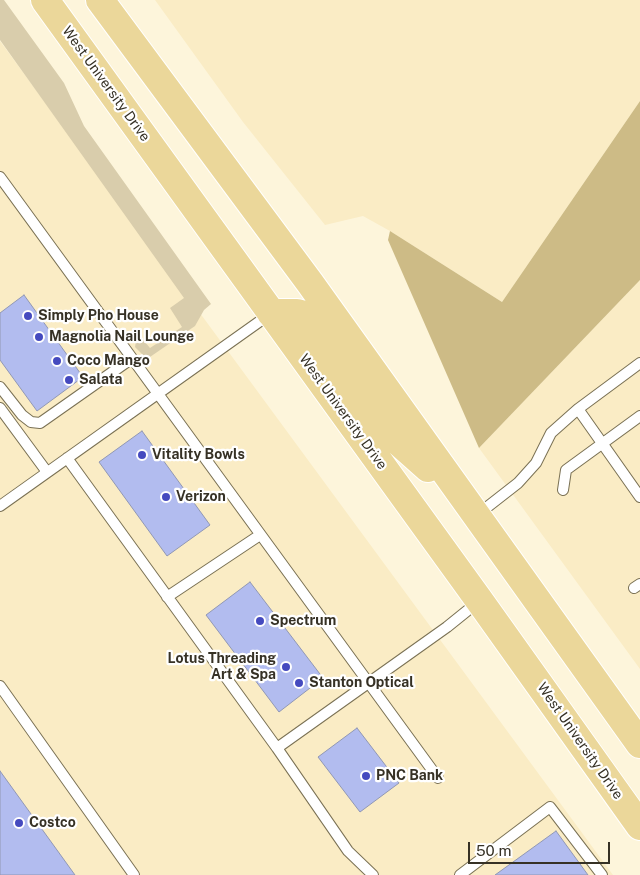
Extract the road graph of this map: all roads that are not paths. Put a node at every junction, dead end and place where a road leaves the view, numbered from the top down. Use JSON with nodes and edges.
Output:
{"nodes":[{"id":1,"x":44,"y":0,"type":"edge"},
{"id":2,"x":100,"y":3,"type":"edge"},
{"id":3,"x":0,"y":178,"type":"edge"},
{"id":4,"x":310,"y":283,"type":"junction"},
{"id":5,"x":272,"y":313,"type":"junction"},
{"id":6,"x":131,"y":359,"type":"junction"},
{"id":7,"x":640,"y":363,"type":"edge"},
{"id":8,"x":0,"y":387,"type":"edge"},
{"id":9,"x":157,"y":395,"type":"junction"},
{"id":10,"x":0,"y":408,"type":"edge"},
{"id":11,"x":578,"y":409,"type":"junction"},
{"id":12,"x":640,"y":416,"type":"edge"},
{"id":13,"x":602,"y":443,"type":"junction"},
{"id":14,"x":67,"y":458,"type":"junction"},
{"id":15,"x":47,"y":472,"type":"junction"},
{"id":16,"x":563,"y":490,"type":"dead end"},
{"id":17,"x":640,"y":497,"type":"edge"},
{"id":18,"x":0,"y":506,"type":"edge"},
{"id":19,"x":470,"y":508,"type":"junction"},
{"id":20,"x":260,"y":535,"type":"junction"},
{"id":21,"x":167,"y":597,"type":"junction"},
{"id":22,"x":479,"y":600,"type":"junction"},
{"id":23,"x":369,"y":683,"type":"junction"},
{"id":24,"x":0,"y":686,"type":"edge"},
{"id":25,"x":640,"y":744,"type":"edge"},
{"id":26,"x":277,"y":748,"type":"junction"},
{"id":27,"x":438,"y":778,"type":"dead end"},
{"id":28,"x":640,"y":826,"type":"edge"},
{"id":29,"x":134,"y":875,"type":"edge"},
{"id":30,"x":373,"y":875,"type":"edge"},
{"id":31,"x":460,"y":875,"type":"edge"},
{"id":32,"x":602,"y":875,"type":"edge"}],
"edges":[{"from":1,"to":5,"type":"highway","name":"West University Drive"},
{"from":2,"to":4,"type":"highway"},
{"from":3,"to":6,"type":"lane"},
{"from":4,"to":5,"type":"highway"},
{"from":4,"to":19,"type":"highway"},
{"from":5,"to":9,"type":"lane"},
{"from":5,"to":19,"type":"highway"},
{"from":5,"to":22,"type":"highway","name":"West University Drive"},
{"from":6,"to":8,"type":"lane"},
{"from":6,"to":9,"type":"lane"},
{"from":7,"to":11,"type":"lane"},
{"from":9,"to":14,"type":"lane"},
{"from":9,"to":20,"type":"lane"},
{"from":10,"to":15,"type":"lane"},
{"from":11,"to":13,"type":"lane"},
{"from":11,"to":19,"type":"lane"},
{"from":12,"to":13,"type":"lane"},
{"from":13,"to":16,"type":"lane"},
{"from":13,"to":17,"type":"lane"},
{"from":14,"to":15,"type":"lane"},
{"from":14,"to":21,"type":"lane"},
{"from":15,"to":18,"type":"lane"},
{"from":19,"to":25,"type":"highway"},
{"from":20,"to":21,"type":"lane"},
{"from":20,"to":23,"type":"lane"},
{"from":21,"to":26,"type":"lane"},
{"from":22,"to":23,"type":"lane"},
{"from":22,"to":28,"type":"highway","name":"West University Drive"},
{"from":23,"to":26,"type":"lane"},
{"from":23,"to":27,"type":"lane"},
{"from":24,"to":29,"type":"lane"},
{"from":26,"to":30,"type":"lane"},
{"from":31,"to":32,"type":"lane"}]}
